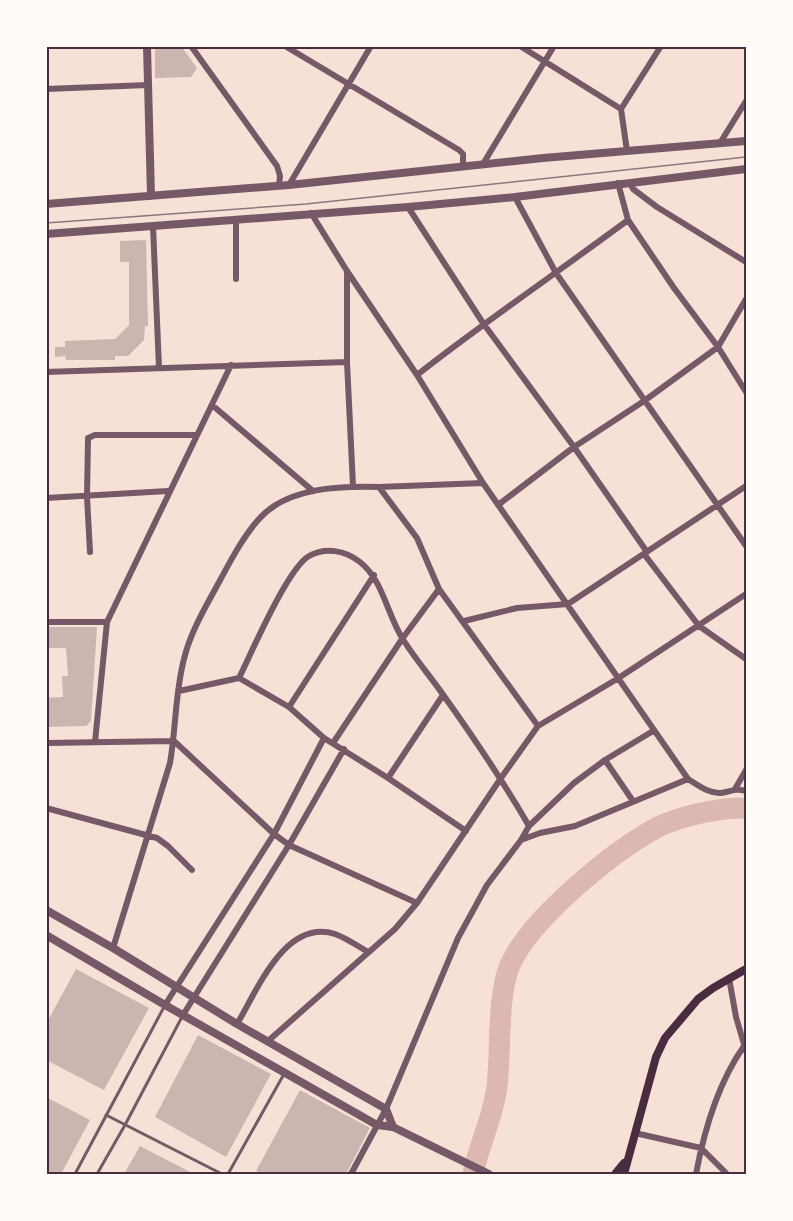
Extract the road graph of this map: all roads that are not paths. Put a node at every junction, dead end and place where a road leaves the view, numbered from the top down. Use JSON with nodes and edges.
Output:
{"nodes":[{"id":1,"x":147,"y":46,"type":"edge"},
{"id":2,"x":190,"y":46,"type":"edge"},
{"id":3,"x":285,"y":46,"type":"edge"},
{"id":4,"x":371,"y":46,"type":"edge"},
{"id":5,"x":519,"y":46,"type":"edge"},
{"id":6,"x":554,"y":46,"type":"edge"},
{"id":7,"x":661,"y":46,"type":"edge"},
{"id":8,"x":544,"y":62,"type":"junction"},
{"id":9,"x":148,"y":85,"type":"junction"},
{"id":10,"x":348,"y":85,"type":"junction"},
{"id":11,"x":46,"y":89,"type":"edge"},
{"id":12,"x":747,"y":101,"type":"edge"},
{"id":13,"x":621,"y":109,"type":"junction"},
{"id":14,"x":747,"y":141,"type":"edge"},
{"id":15,"x":720,"y":143,"type":"junction"},
{"id":16,"x":627,"y":151,"type":"junction"},
{"id":17,"x":483,"y":164,"type":"junction"},
{"id":18,"x":463,"y":166,"type":"junction"},
{"id":19,"x":747,"y":169,"type":"edge"},
{"id":20,"x":618,"y":183,"type":"junction"},
{"id":21,"x":630,"y":183,"type":"junction"},
{"id":22,"x":279,"y":185,"type":"junction"},
{"id":23,"x":289,"y":185,"type":"junction"},
{"id":24,"x":151,"y":196,"type":"junction"},
{"id":25,"x":515,"y":197,"type":"junction"},
{"id":26,"x":46,"y":204,"type":"edge"},
{"id":27,"x":408,"y":207,"type":"junction"},
{"id":28,"x":311,"y":213,"type":"junction"},
{"id":29,"x":236,"y":220,"type":"junction"},
{"id":30,"x":628,"y":220,"type":"junction"},
{"id":31,"x":153,"y":226,"type":"junction"},
{"id":32,"x":46,"y":234,"type":"edge"},
{"id":33,"x":747,"y":262,"type":"edge"},
{"id":34,"x":347,"y":271,"type":"junction"},
{"id":35,"x":556,"y":273,"type":"junction"},
{"id":36,"x":236,"y":279,"type":"dead end"},
{"id":37,"x":747,"y":299,"type":"edge"},
{"id":38,"x":483,"y":323,"type":"junction"},
{"id":39,"x":718,"y":346,"type":"junction"},
{"id":40,"x":347,"y":362,"type":"junction"},
{"id":41,"x":231,"y":365,"type":"junction"},
{"id":42,"x":159,"y":368,"type":"junction"},
{"id":43,"x":46,"y":372,"type":"edge"},
{"id":44,"x":417,"y":375,"type":"junction"},
{"id":45,"x":747,"y":392,"type":"edge"},
{"id":46,"x":644,"y":401,"type":"junction"},
{"id":47,"x":212,"y":405,"type":"junction"},
{"id":48,"x":197,"y":435,"type":"junction"},
{"id":49,"x":574,"y":447,"type":"junction"},
{"id":50,"x":483,"y":483,"type":"junction"},
{"id":51,"x":353,"y":486,"type":"junction"},
{"id":52,"x":747,"y":486,"type":"edge"},
{"id":53,"x":379,"y":487,"type":"junction"},
{"id":54,"x":168,"y":491,"type":"junction"},
{"id":55,"x":313,"y":491,"type":"junction"},
{"id":56,"x":87,"y":497,"type":"junction"},
{"id":57,"x":46,"y":498,"type":"edge"},
{"id":58,"x":498,"y":505,"type":"junction"},
{"id":59,"x":718,"y":505,"type":"junction"},
{"id":60,"x":747,"y":546,"type":"edge"},
{"id":61,"x":90,"y":552,"type":"dead end"},
{"id":62,"x":645,"y":553,"type":"junction"},
{"id":63,"x":374,"y":575,"type":"junction"},
{"id":64,"x":439,"y":589,"type":"junction"},
{"id":65,"x":747,"y":594,"type":"edge"},
{"id":66,"x":568,"y":603,"type":"junction"},
{"id":67,"x":464,"y":621,"type":"junction"},
{"id":68,"x":46,"y":622,"type":"edge"},
{"id":69,"x":107,"y":622,"type":"junction"},
{"id":70,"x":699,"y":626,"type":"junction"},
{"id":71,"x":402,"y":639,"type":"junction"},
{"id":72,"x":747,"y":659,"type":"edge"},
{"id":73,"x":239,"y":678,"type":"junction"},
{"id":74,"x":617,"y":679,"type":"junction"},
{"id":75,"x":179,"y":692,"type":"junction"},
{"id":76,"x":443,"y":695,"type":"junction"},
{"id":77,"x":289,"y":707,"type":"junction"},
{"id":78,"x":538,"y":726,"type":"junction"},
{"id":79,"x":653,"y":730,"type":"junction"},
{"id":80,"x":324,"y":738,"type":"junction"},
{"id":81,"x":174,"y":741,"type":"junction"},
{"id":82,"x":95,"y":742,"type":"junction"},
{"id":83,"x":46,"y":743,"type":"edge"},
{"id":84,"x":333,"y":743,"type":"junction"},
{"id":85,"x":344,"y":749,"type":"junction"},
{"id":86,"x":605,"y":760,"type":"junction"},
{"id":87,"x":747,"y":770,"type":"edge"},
{"id":88,"x":388,"y":778,"type":"junction"},
{"id":89,"x":501,"y":778,"type":"junction"},
{"id":90,"x":688,"y":779,"type":"junction"},
{"id":91,"x":735,"y":789,"type":"junction"},
{"id":92,"x":747,"y":791,"type":"edge"},
{"id":93,"x":633,"y":801,"type":"junction"},
{"id":94,"x":46,"y":808,"type":"edge"},
{"id":95,"x":529,"y":826,"type":"junction"},
{"id":96,"x":466,"y":831,"type":"junction"},
{"id":97,"x":274,"y":834,"type":"junction"},
{"id":98,"x":148,"y":835,"type":"junction"},
{"id":99,"x":521,"y":840,"type":"junction"},
{"id":100,"x":289,"y":845,"type":"junction"},
{"id":101,"x":192,"y":870,"type":"dead end"},
{"id":102,"x":417,"y":903,"type":"junction"},
{"id":103,"x":46,"y":910,"type":"edge"},
{"id":104,"x":46,"y":934,"type":"edge"},
{"id":105,"x":113,"y":948,"type":"junction"},
{"id":106,"x":368,"y":952,"type":"junction"},
{"id":107,"x":747,"y":969,"type":"edge"},
{"id":108,"x":729,"y":978,"type":"junction"},
{"id":109,"x":175,"y":987,"type":"junction"},
{"id":110,"x":193,"y":998,"type":"junction"},
{"id":111,"x":165,"y":1005,"type":"junction"},
{"id":112,"x":183,"y":1015,"type":"junction"},
{"id":113,"x":237,"y":1024,"type":"junction"},
{"id":114,"x":268,"y":1041,"type":"junction"},
{"id":115,"x":745,"y":1043,"type":"edge"},
{"id":116,"x":285,"y":1073,"type":"junction"},
{"id":117,"x":386,"y":1109,"type":"junction"},
{"id":118,"x":106,"y":1114,"type":"junction"},
{"id":119,"x":126,"y":1125,"type":"junction"},
{"id":120,"x":377,"y":1125,"type":"junction"},
{"id":121,"x":393,"y":1127,"type":"junction"},
{"id":122,"x":635,"y":1133,"type":"junction"},
{"id":123,"x":701,"y":1148,"type":"junction"},
{"id":124,"x":626,"y":1160,"type":"junction"},
{"id":125,"x":75,"y":1174,"type":"edge"},
{"id":126,"x":97,"y":1174,"type":"edge"},
{"id":127,"x":222,"y":1174,"type":"edge"},
{"id":128,"x":228,"y":1174,"type":"edge"},
{"id":129,"x":351,"y":1174,"type":"edge"},
{"id":130,"x":489,"y":1174,"type":"edge"},
{"id":131,"x":615,"y":1174,"type":"edge"},
{"id":132,"x":624,"y":1174,"type":"edge"},
{"id":133,"x":696,"y":1174,"type":"edge"},
{"id":134,"x":727,"y":1174,"type":"edge"}],
"edges":[{"from":1,"to":9,"type":"street"},
{"from":2,"to":22,"type":"street"},
{"from":3,"to":10,"type":"street"},
{"from":4,"to":10,"type":"street"},
{"from":5,"to":8,"type":"street"},
{"from":6,"to":8,"type":"street"},
{"from":7,"to":13,"type":"street"},
{"from":8,"to":13,"type":"street"},
{"from":8,"to":17,"type":"street"},
{"from":9,"to":11,"type":"street"},
{"from":9,"to":24,"type":"street"},
{"from":10,"to":18,"type":"street"},
{"from":10,"to":23,"type":"street"},
{"from":12,"to":15,"type":"street"},
{"from":13,"to":16,"type":"street"},
{"from":14,"to":15,"type":"street"},
{"from":15,"to":16,"type":"street"},
{"from":16,"to":17,"type":"street"},
{"from":17,"to":18,"type":"street"},
{"from":18,"to":23,"type":"street"},
{"from":19,"to":21,"type":"street"},
{"from":20,"to":21,"type":"street"},
{"from":20,"to":25,"type":"street"},
{"from":20,"to":30,"type":"street"},
{"from":21,"to":33,"type":"street"},
{"from":22,"to":23,"type":"street"},
{"from":22,"to":24,"type":"street"},
{"from":24,"to":26,"type":"street"},
{"from":25,"to":27,"type":"street"},
{"from":25,"to":35,"type":"street"},
{"from":27,"to":28,"type":"street"},
{"from":27,"to":38,"type":"street"},
{"from":28,"to":29,"type":"street"},
{"from":28,"to":34,"type":"street"},
{"from":29,"to":31,"type":"street"},
{"from":29,"to":36,"type":"street"},
{"from":30,"to":35,"type":"street"},
{"from":30,"to":39,"type":"street"},
{"from":31,"to":32,"type":"street"},
{"from":31,"to":42,"type":"street"},
{"from":34,"to":40,"type":"street"},
{"from":34,"to":44,"type":"street"},
{"from":35,"to":38,"type":"street"},
{"from":35,"to":46,"type":"street"},
{"from":37,"to":39,"type":"street"},
{"from":38,"to":44,"type":"street"},
{"from":38,"to":49,"type":"street"},
{"from":39,"to":45,"type":"street"},
{"from":39,"to":46,"type":"street"},
{"from":40,"to":41,"type":"street"},
{"from":40,"to":51,"type":"street"},
{"from":41,"to":42,"type":"street"},
{"from":41,"to":47,"type":"street"},
{"from":42,"to":43,"type":"street"},
{"from":44,"to":50,"type":"street"},
{"from":46,"to":49,"type":"street"},
{"from":46,"to":59,"type":"street"},
{"from":47,"to":48,"type":"street"},
{"from":47,"to":55,"type":"street"},
{"from":48,"to":54,"type":"street"},
{"from":48,"to":56,"type":"street"},
{"from":49,"to":58,"type":"street"},
{"from":49,"to":62,"type":"street"},
{"from":50,"to":53,"type":"street"},
{"from":50,"to":58,"type":"street"},
{"from":51,"to":53,"type":"street"},
{"from":51,"to":55,"type":"street"},
{"from":52,"to":59,"type":"street"},
{"from":53,"to":64,"type":"street"},
{"from":54,"to":56,"type":"street"},
{"from":54,"to":69,"type":"street"},
{"from":55,"to":75,"type":"street"},
{"from":56,"to":57,"type":"street"},
{"from":56,"to":61,"type":"street"},
{"from":58,"to":66,"type":"street"},
{"from":59,"to":60,"type":"street"},
{"from":59,"to":62,"type":"street"},
{"from":62,"to":66,"type":"street"},
{"from":62,"to":70,"type":"street"},
{"from":63,"to":71,"type":"street"},
{"from":63,"to":73,"type":"street"},
{"from":63,"to":77,"type":"street"},
{"from":64,"to":67,"type":"street"},
{"from":64,"to":71,"type":"street"},
{"from":65,"to":70,"type":"street"},
{"from":66,"to":67,"type":"street"},
{"from":66,"to":74,"type":"street"},
{"from":67,"to":78,"type":"street"},
{"from":68,"to":69,"type":"street"},
{"from":69,"to":82,"type":"street"},
{"from":70,"to":72,"type":"street"},
{"from":70,"to":74,"type":"street"},
{"from":71,"to":76,"type":"street"},
{"from":71,"to":84,"type":"street"},
{"from":73,"to":75,"type":"street"},
{"from":73,"to":77,"type":"street"},
{"from":74,"to":78,"type":"street"},
{"from":74,"to":79,"type":"street"},
{"from":75,"to":81,"type":"street"},
{"from":76,"to":88,"type":"street"},
{"from":76,"to":89,"type":"street"},
{"from":77,"to":80,"type":"street"},
{"from":78,"to":89,"type":"street"},
{"from":79,"to":86,"type":"street"},
{"from":79,"to":90,"type":"street"},
{"from":80,"to":84,"type":"street"},
{"from":80,"to":97,"type":"street"},
{"from":81,"to":82,"type":"street"},
{"from":81,"to":97,"type":"street"},
{"from":81,"to":98,"type":"street"},
{"from":82,"to":83,"type":"street"},
{"from":84,"to":85,"type":"street"},
{"from":85,"to":88,"type":"street"},
{"from":85,"to":100,"type":"street"},
{"from":86,"to":93,"type":"street"},
{"from":86,"to":95,"type":"street"},
{"from":87,"to":91,"type":"street"},
{"from":88,"to":96,"type":"street"},
{"from":89,"to":95,"type":"street"},
{"from":89,"to":96,"type":"street"},
{"from":90,"to":91,"type":"street"},
{"from":90,"to":93,"type":"street"},
{"from":91,"to":92,"type":"street"},
{"from":93,"to":99,"type":"street"},
{"from":94,"to":98,"type":"street"},
{"from":95,"to":99,"type":"street"},
{"from":96,"to":102,"type":"street"},
{"from":97,"to":100,"type":"street"},
{"from":97,"to":109,"type":"street"},
{"from":98,"to":101,"type":"street"},
{"from":98,"to":105,"type":"street"},
{"from":99,"to":117,"type":"street"},
{"from":100,"to":102,"type":"street"},
{"from":100,"to":110,"type":"street"},
{"from":102,"to":106,"type":"street"},
{"from":103,"to":105,"type":"street"},
{"from":104,"to":111,"type":"street"},
{"from":105,"to":109,"type":"street"},
{"from":106,"to":113,"type":"street"},
{"from":106,"to":114,"type":"street"},
{"from":107,"to":108,"type":"main road"},
{"from":108,"to":115,"type":"street"},
{"from":108,"to":122,"type":"main road"},
{"from":109,"to":110,"type":"street"},
{"from":109,"to":111,"type":"street"},
{"from":110,"to":112,"type":"street"},
{"from":110,"to":113,"type":"street"},
{"from":111,"to":112,"type":"street"},
{"from":111,"to":118,"type":"lane"},
{"from":112,"to":116,"type":"street"},
{"from":112,"to":119,"type":"lane"},
{"from":113,"to":114,"type":"street"},
{"from":114,"to":117,"type":"street"},
{"from":115,"to":123,"type":"street"},
{"from":116,"to":120,"type":"street"},
{"from":116,"to":128,"type":"lane"},
{"from":117,"to":120,"type":"street"},
{"from":117,"to":121,"type":"street"},
{"from":118,"to":119,"type":"lane"},
{"from":118,"to":125,"type":"lane"},
{"from":119,"to":126,"type":"lane"},
{"from":119,"to":127,"type":"lane"},
{"from":120,"to":121,"type":"street"},
{"from":120,"to":129,"type":"street"},
{"from":121,"to":130,"type":"street"},
{"from":122,"to":123,"type":"street"},
{"from":122,"to":124,"type":"main road"},
{"from":123,"to":133,"type":"street"},
{"from":123,"to":134,"type":"street"},
{"from":124,"to":131,"type":"main road"},
{"from":124,"to":132,"type":"main road"}]}
